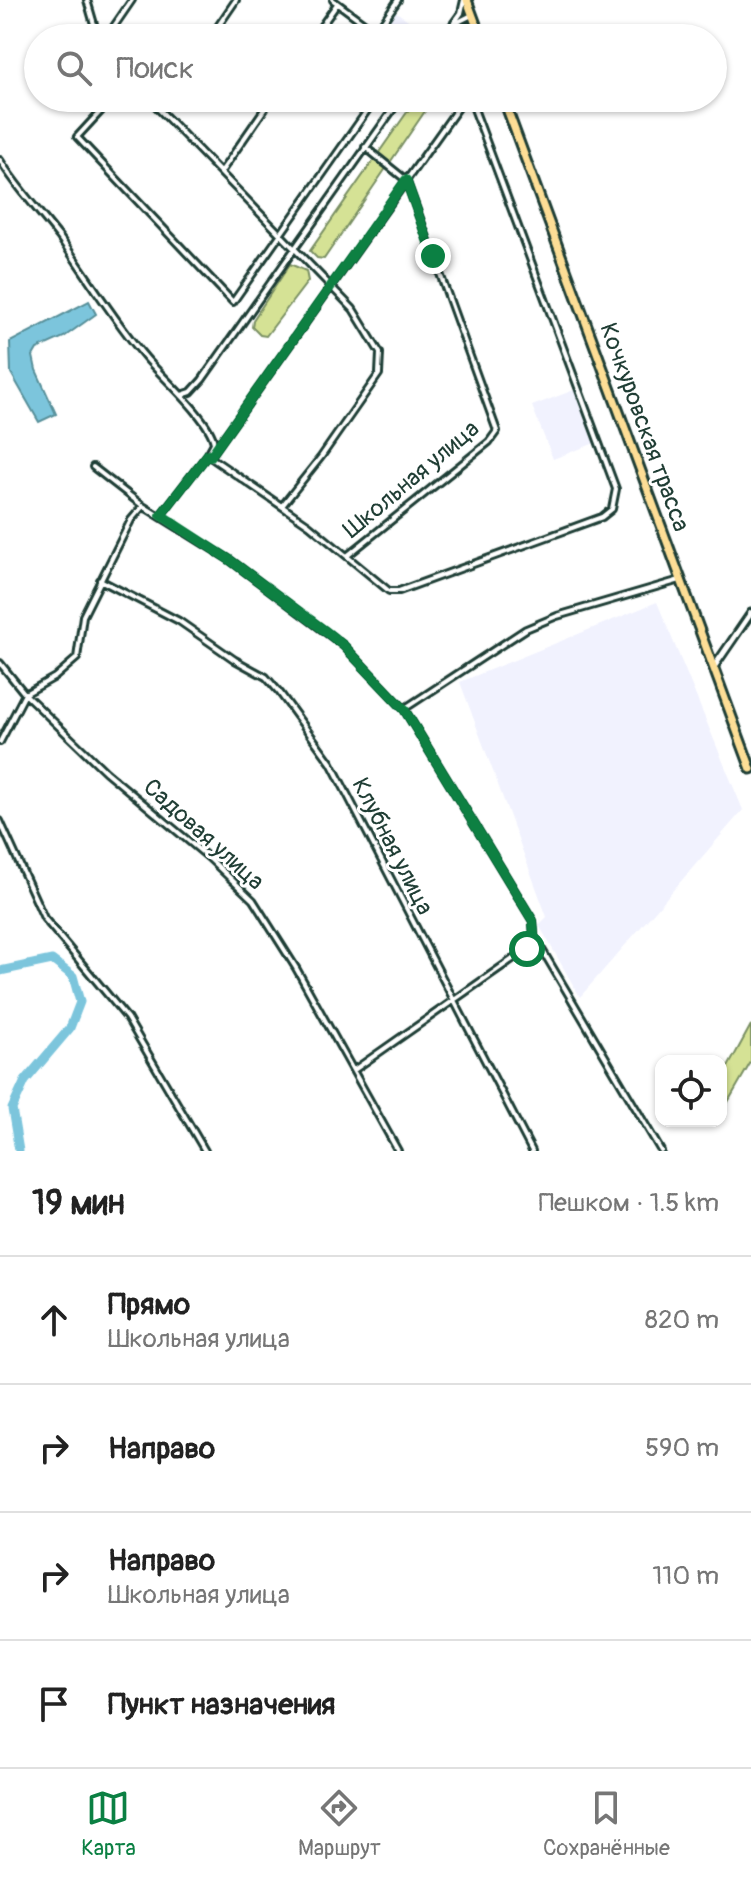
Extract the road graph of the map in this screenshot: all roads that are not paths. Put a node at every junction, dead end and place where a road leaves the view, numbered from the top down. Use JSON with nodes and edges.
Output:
{"nodes":[{"id":1,"x":87,"y":0,"type":"edge"},
{"id":2,"x":132,"y":0,"type":"edge"},
{"id":3,"x":236,"y":0,"type":"edge"},
{"id":4,"x":398,"y":0,"type":"edge"},
{"id":5,"x":465,"y":0,"type":"edge"},
{"id":6,"x":335,"y":2,"type":"edge"},
{"id":7,"x":472,"y":15,"type":"junction"},
{"id":8,"x":94,"y":24,"type":"edge"},
{"id":9,"x":116,"y":24,"type":"edge"},
{"id":10,"x":220,"y":24,"type":"edge"},
{"id":11,"x":322,"y":24,"type":"edge"},
{"id":12,"x":365,"y":24,"type":"edge"},
{"id":13,"x":382,"y":24,"type":"edge"},
{"id":14,"x":454,"y":24,"type":"joint"},
{"id":15,"x":475,"y":24,"type":"edge"},
{"id":16,"x":100,"y":112,"type":"edge"},
{"id":17,"x":161,"y":112,"type":"edge"},
{"id":18,"x":262,"y":112,"type":"edge"},
{"id":19,"x":366,"y":112,"type":"edge"},
{"id":20,"x":391,"y":112,"type":"edge"},
{"id":21,"x":457,"y":112,"type":"edge"},
{"id":22,"x":473,"y":112,"type":"edge"},
{"id":23,"x":508,"y":112,"type":"edge"},
{"id":24,"x":365,"y":147,"type":"junction"},
{"id":25,"x":0,"y":160,"type":"edge"},
{"id":26,"x":221,"y":172,"type":"junction"},
{"id":27,"x":406,"y":180,"type":"junction"},
{"id":28,"x":281,"y":235,"type":"junction"},
{"id":29,"x":294,"y":248,"type":"junction"},
{"id":30,"x":332,"y":287,"type":"junction"},
{"id":31,"x":182,"y":395,"type":"junction"},
{"id":32,"x":209,"y":455,"type":"junction"},
{"id":33,"x":93,"y":467,"type":"dead end"},
{"id":34,"x":143,"y":506,"type":"junction"},
{"id":35,"x":282,"y":506,"type":"junction"},
{"id":36,"x":161,"y":515,"type":"junction"},
{"id":37,"x":347,"y":556,"type":"junction"},
{"id":38,"x":100,"y":580,"type":"junction"},
{"id":39,"x":680,"y":580,"type":"junction"},
{"id":40,"x":751,"y":613,"type":"edge"},
{"id":41,"x":0,"y":663,"type":"edge"},
{"id":42,"x":713,"y":668,"type":"junction"},
{"id":43,"x":25,"y":694,"type":"junction"},
{"id":44,"x":404,"y":709,"type":"junction"},
{"id":45,"x":0,"y":742,"type":"edge"},
{"id":46,"x":751,"y":769,"type":"edge"},
{"id":47,"x":0,"y":821,"type":"edge"},
{"id":48,"x":534,"y":935,"type":"junction"},
{"id":49,"x":453,"y":1002,"type":"junction"},
{"id":50,"x":354,"y":1070,"type":"junction"},
{"id":51,"x":205,"y":1151,"type":"edge"},
{"id":52,"x":398,"y":1151,"type":"edge"},
{"id":53,"x":532,"y":1151,"type":"edge"},
{"id":54,"x":661,"y":1151,"type":"edge"}],
"edges":[{"from":1,"to":8,"type":"street"},
{"from":2,"to":9,"type":"street"},
{"from":3,"to":10,"type":"street"},
{"from":4,"to":13,"type":"street"},
{"from":5,"to":7,"type":"main road"},
{"from":5,"to":14,"type":"street"},
{"from":6,"to":11,"type":"street"},
{"from":6,"to":12,"type":"street"},
{"from":7,"to":14,"type":"street"},
{"from":7,"to":15,"type":"main road"},
{"from":16,"to":28,"type":"street"},
{"from":17,"to":26,"type":"street"},
{"from":18,"to":26,"type":"street"},
{"from":19,"to":28,"type":"street"},
{"from":20,"to":24,"type":"street"},
{"from":21,"to":27,"type":"street"},
{"from":22,"to":37,"type":"street"},
{"from":23,"to":39,"type":"main road","name":"Кочкуровская трасса"},
{"from":24,"to":27,"type":"street"},
{"from":24,"to":29,"type":"street"},
{"from":25,"to":31,"type":"street"},
{"from":26,"to":28,"type":"street"},
{"from":27,"to":30,"type":"street"},
{"from":27,"to":37,"type":"street","name":"Школьная улица"},
{"from":28,"to":29,"type":"street"},
{"from":29,"to":30,"type":"street"},
{"from":29,"to":31,"type":"street"},
{"from":30,"to":32,"type":"street"},
{"from":30,"to":35,"type":"street"},
{"from":31,"to":32,"type":"street"},
{"from":32,"to":35,"type":"street","name":"Школьная улица"},
{"from":32,"to":36,"type":"street"},
{"from":33,"to":34,"type":"street"},
{"from":34,"to":36,"type":"street"},
{"from":34,"to":38,"type":"street"},
{"from":35,"to":37,"type":"street","name":"Школьная улица"},
{"from":36,"to":44,"type":"street"},
{"from":38,"to":43,"type":"street"},
{"from":38,"to":49,"type":"street","name":"Клубная улица"},
{"from":39,"to":42,"type":"main road","name":"Кочкуровская трасса"},
{"from":39,"to":44,"type":"street"},
{"from":40,"to":42,"type":"street"},
{"from":41,"to":43,"type":"street","name":"Садовая улица"},
{"from":42,"to":46,"type":"main road","name":"Кочкуровская трасса"},
{"from":43,"to":45,"type":"street"},
{"from":43,"to":50,"type":"street","name":"Садовая улица"},
{"from":44,"to":48,"type":"street"},
{"from":47,"to":51,"type":"street"},
{"from":48,"to":49,"type":"street"},
{"from":48,"to":54,"type":"street"},
{"from":49,"to":50,"type":"street"},
{"from":49,"to":53,"type":"street","name":"Клубная улица"},
{"from":50,"to":52,"type":"street","name":"Садовая улица"}]}
